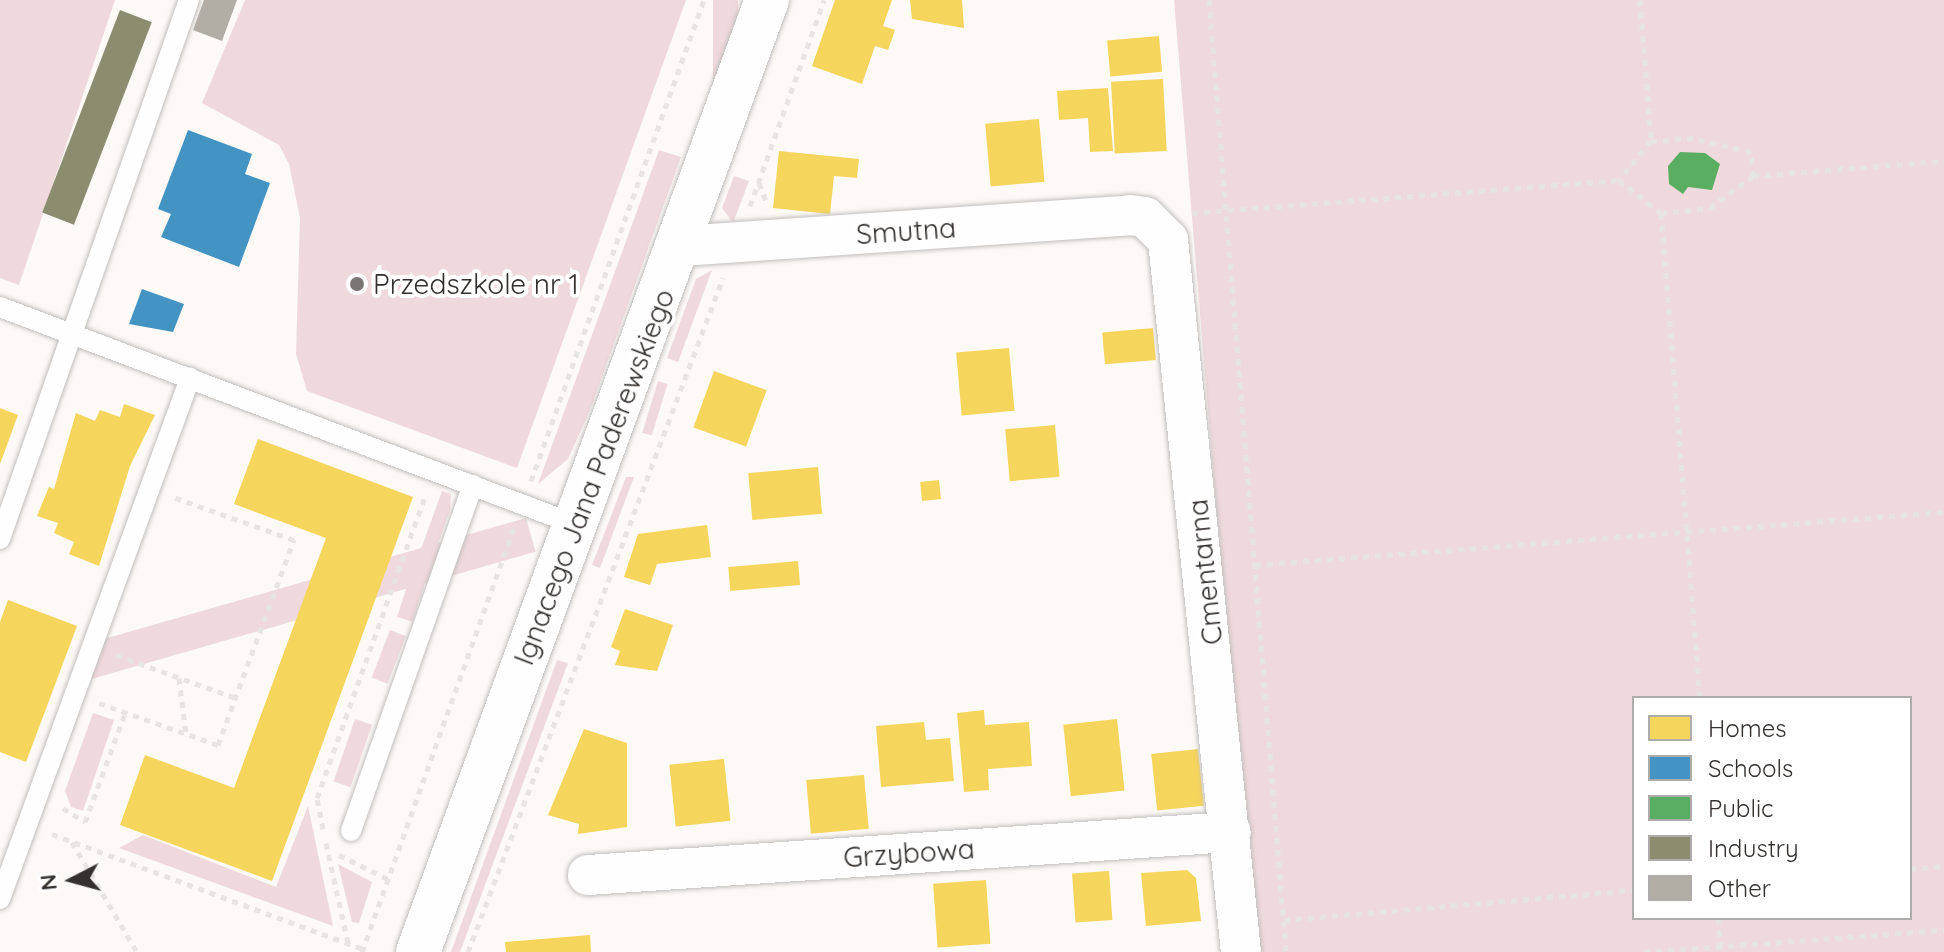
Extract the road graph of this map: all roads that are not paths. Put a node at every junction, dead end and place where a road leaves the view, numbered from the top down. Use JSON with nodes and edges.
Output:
{"nodes":[{"id":1,"x":189,"y":0,"type":"edge"},
{"id":2,"x":767,"y":0,"type":"edge"},
{"id":3,"x":1130,"y":215,"type":"joint"},
{"id":4,"x":681,"y":246,"type":"junction"},
{"id":5,"x":0,"y":307,"type":"edge"},
{"id":6,"x":74,"y":333,"type":"junction"},
{"id":7,"x":190,"y":378,"type":"junction"},
{"id":8,"x":473,"y":485,"type":"junction"},
{"id":9,"x":574,"y":524,"type":"junction"},
{"id":10,"x":0,"y":539,"type":"edge"},
{"id":11,"x":351,"y":831,"type":"dead end"},
{"id":12,"x":1231,"y":832,"type":"junction"},
{"id":13,"x":8,"y":854,"type":"edge"},
{"id":14,"x":588,"y":875,"type":"dead end"},
{"id":15,"x":0,"y":899,"type":"edge"},
{"id":16,"x":418,"y":952,"type":"edge"},
{"id":17,"x":1241,"y":952,"type":"edge"}],
"edges":[{"from":1,"to":6,"type":"lane"},
{"from":2,"to":4,"type":"main road","name":"Ignacego Jana Paderewskiego"},
{"from":3,"to":4,"type":"street","name":"Smutna"},
{"from":3,"to":12,"type":"street","name":"Cmentarna"},
{"from":4,"to":9,"type":"main road","name":"Ignacego Jana Paderewskiego"},
{"from":5,"to":6,"type":"lane"},
{"from":6,"to":7,"type":"lane"},
{"from":6,"to":10,"type":"lane"},
{"from":7,"to":8,"type":"lane"},
{"from":7,"to":13,"type":"lane"},
{"from":8,"to":9,"type":"lane"},
{"from":8,"to":11,"type":"lane"},
{"from":9,"to":16,"type":"main road","name":"Ignacego Jana Paderewskiego"},
{"from":12,"to":14,"type":"street","name":"Grzybowa"},
{"from":12,"to":17,"type":"street","name":"Cmentarna"},
{"from":13,"to":15,"type":"lane"}]}
